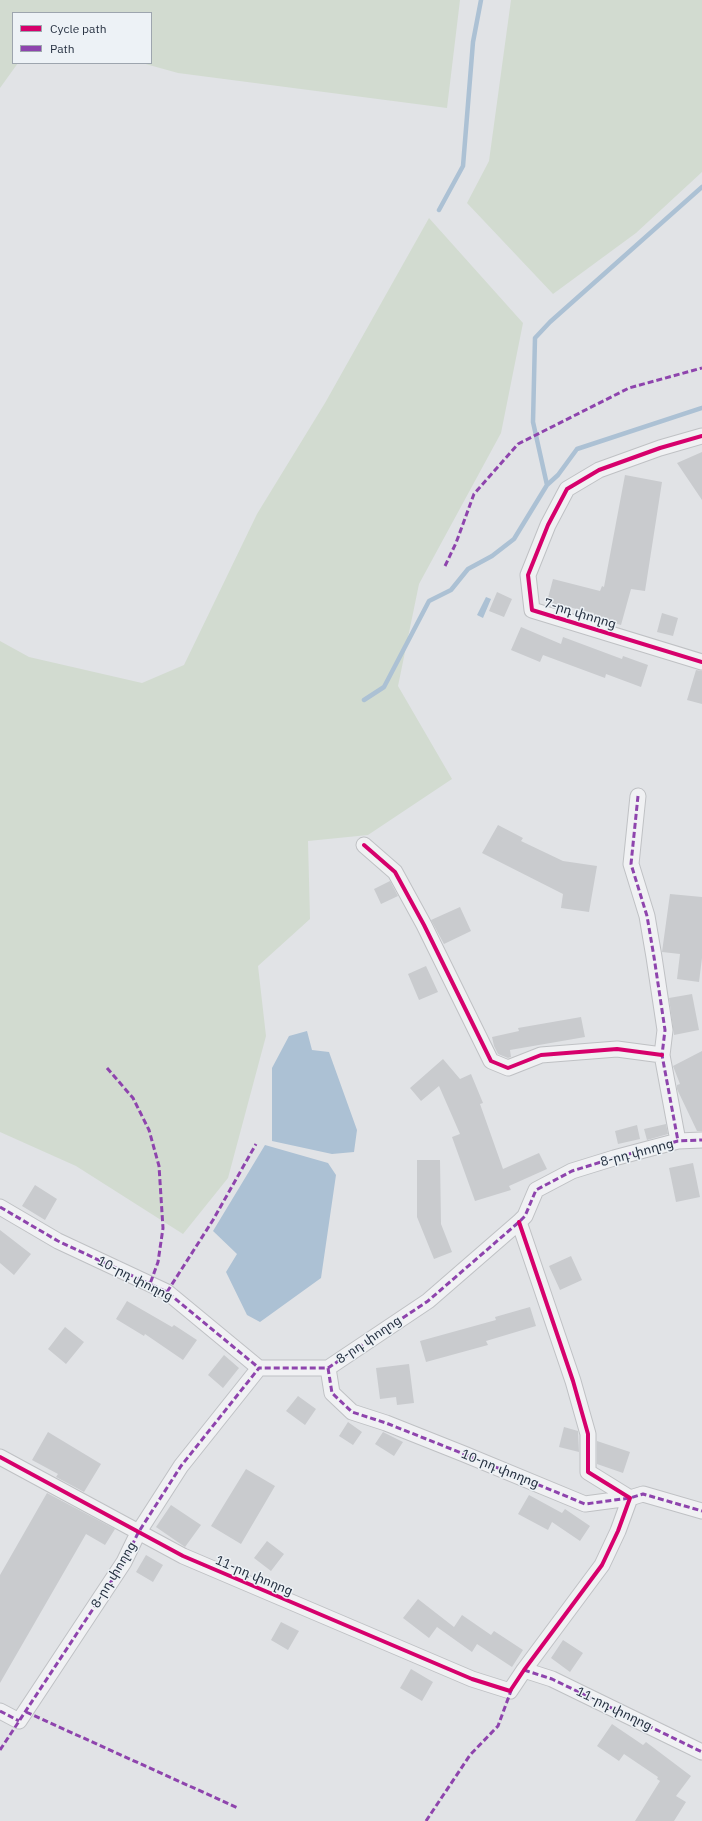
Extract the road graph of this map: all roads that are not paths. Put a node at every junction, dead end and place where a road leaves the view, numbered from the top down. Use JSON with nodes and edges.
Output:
{"nodes":[{"id":1,"x":702,"y":436,"type":"edge"},
{"id":2,"x":702,"y":662,"type":"edge"},
{"id":3,"x":638,"y":796,"type":"dead end"},
{"id":4,"x":364,"y":845,"type":"dead end"},
{"id":5,"x":662,"y":1056,"type":"junction"},
{"id":6,"x":702,"y":1140,"type":"edge"},
{"id":7,"x":678,"y":1142,"type":"junction"},
{"id":8,"x":0,"y":1207,"type":"edge"},
{"id":9,"x":519,"y":1222,"type":"junction"},
{"id":10,"x":259,"y":1368,"type":"junction"},
{"id":11,"x":328,"y":1368,"type":"junction"},
{"id":12,"x":0,"y":1457,"type":"edge"},
{"id":13,"x":630,"y":1498,"type":"junction"},
{"id":14,"x":702,"y":1511,"type":"edge"},
{"id":15,"x":138,"y":1533,"type":"junction"},
{"id":16,"x":524,"y":1670,"type":"junction"},
{"id":17,"x":0,"y":1711,"type":"edge"},
{"id":18,"x":702,"y":1752,"type":"edge"}],
"edges":[{"from":1,"to":2,"type":"street","name":"7-րդ փողոց"},
{"from":3,"to":5,"type":"street"},
{"from":4,"to":5,"type":"street"},
{"from":5,"to":7,"type":"street"},
{"from":6,"to":7,"type":"street","name":"8-րդ փողոց"},
{"from":7,"to":9,"type":"street","name":"8-րդ փողոց"},
{"from":8,"to":10,"type":"street","name":"10-րդ փողոց"},
{"from":9,"to":11,"type":"street","name":"8-րդ փողոց"},
{"from":9,"to":13,"type":"street"},
{"from":10,"to":11,"type":"street","name":"8-րդ փողոց"},
{"from":10,"to":15,"type":"street","name":"8-րդ փողոց"},
{"from":11,"to":13,"type":"street","name":"10-րդ փողոց"},
{"from":12,"to":15,"type":"street","name":"11-րդ փողոց"},
{"from":13,"to":14,"type":"street","name":"10-րդ փողոց"},
{"from":13,"to":16,"type":"street"},
{"from":15,"to":16,"type":"street","name":"11-րդ փողոց"},
{"from":15,"to":17,"type":"street","name":"8-րդ փողոց"},
{"from":16,"to":18,"type":"street","name":"11-րդ փողոց"}]}
